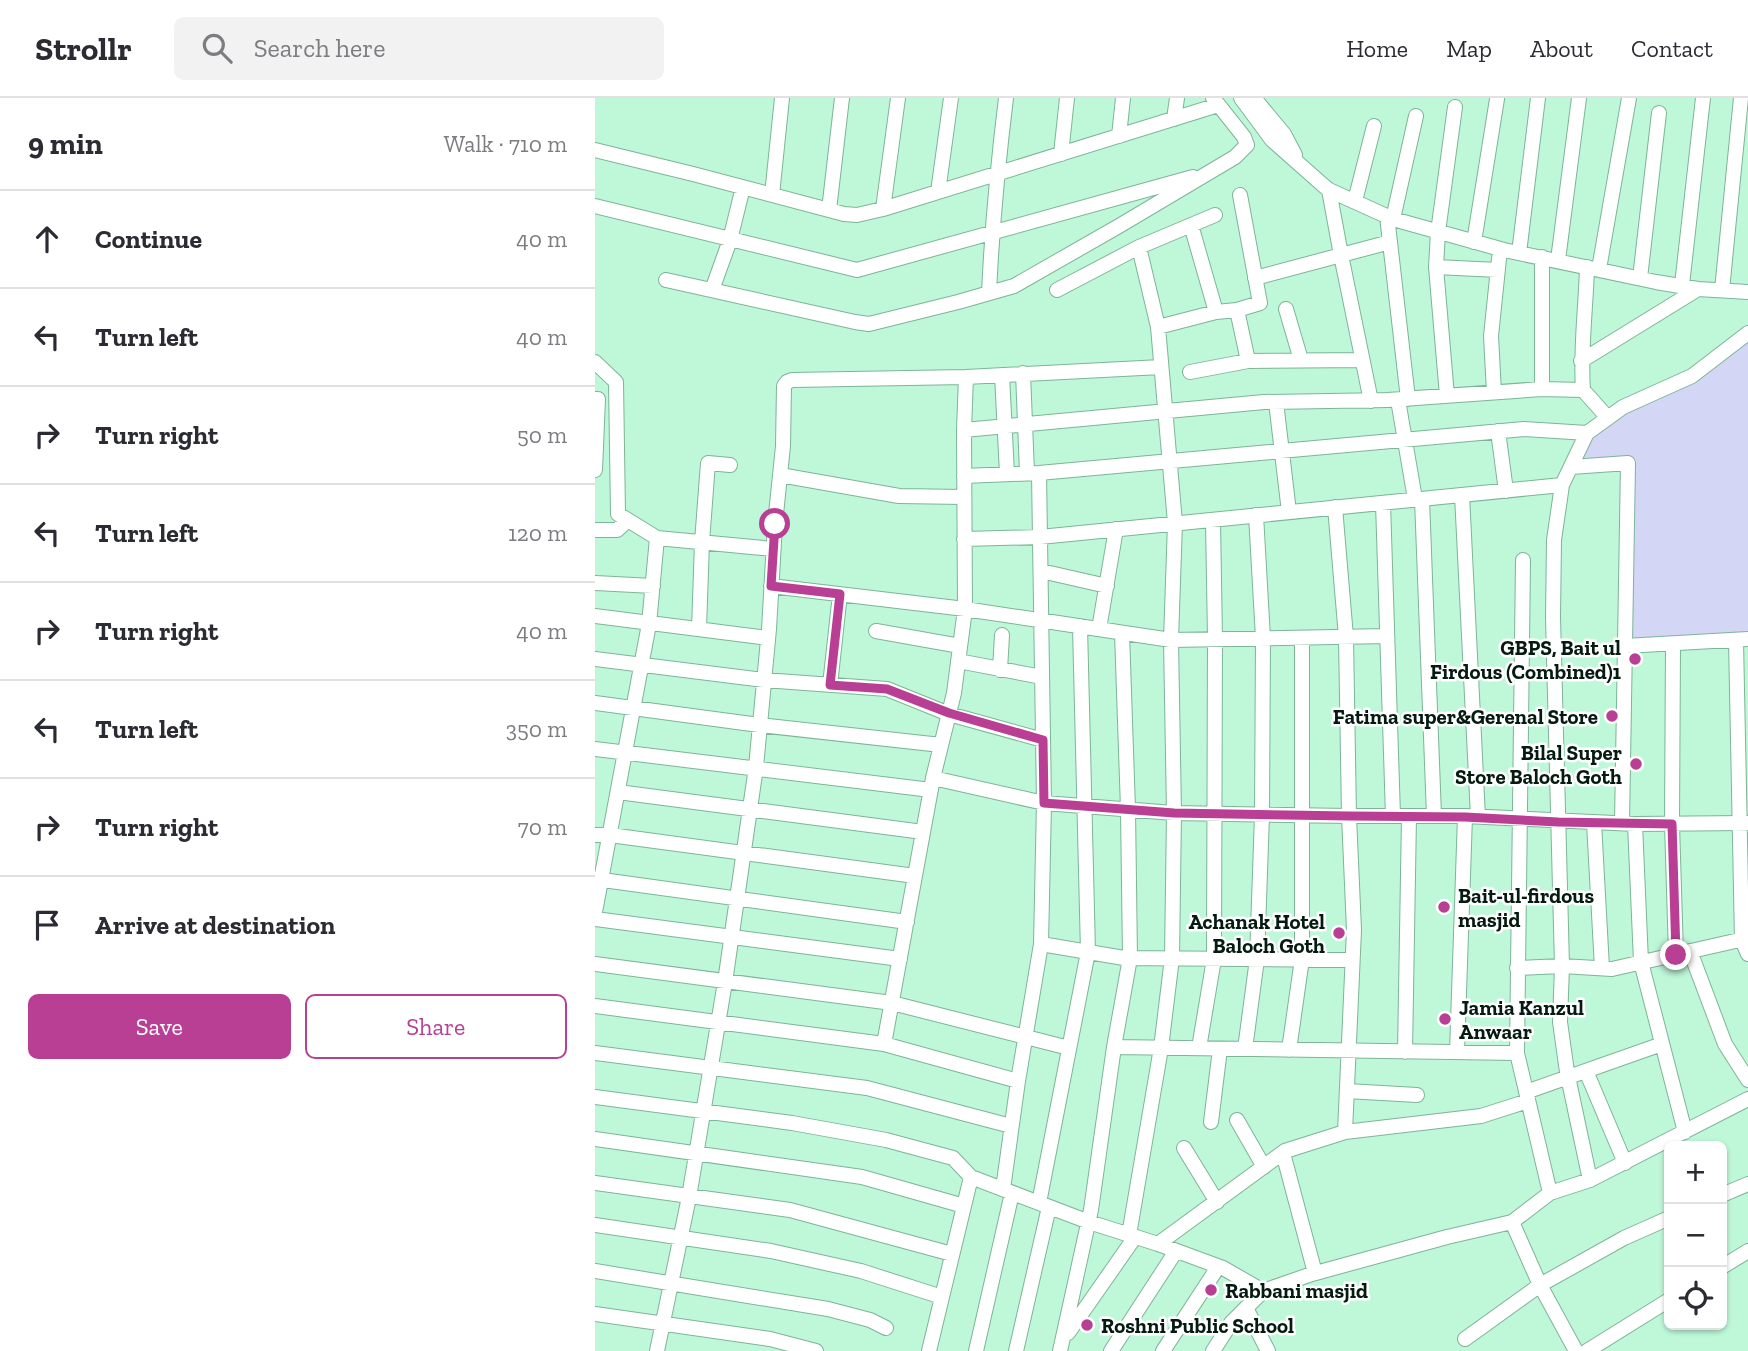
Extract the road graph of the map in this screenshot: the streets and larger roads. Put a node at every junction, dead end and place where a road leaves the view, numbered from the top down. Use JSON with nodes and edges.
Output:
{"nodes":[{"id":1,"x":782,"y":98,"type":"edge"},
{"id":2,"x":842,"y":98,"type":"edge"},
{"id":3,"x":898,"y":98,"type":"edge"},
{"id":4,"x":951,"y":98,"type":"edge"},
{"id":5,"x":1006,"y":98,"type":"edge"},
{"id":6,"x":1067,"y":98,"type":"edge"},
{"id":7,"x":1123,"y":98,"type":"edge"},
{"id":8,"x":1177,"y":98,"type":"edge"},
{"id":9,"x":1241,"y":98,"type":"edge"},
{"id":10,"x":1254,"y":98,"type":"edge"},
{"id":11,"x":1538,"y":98,"type":"edge"},
{"id":12,"x":1579,"y":98,"type":"edge"},
{"id":13,"x":1629,"y":98,"type":"edge"},
{"id":14,"x":1703,"y":98,"type":"edge"},
{"id":15,"x":1741,"y":98,"type":"edge"},
{"id":16,"x":1497,"y":99,"type":"edge"},
{"id":17,"x":1216,"y":101,"type":"edge"},
{"id":18,"x":1455,"y":107,"type":"dead end"},
{"id":19,"x":1659,"y":113,"type":"dead end"},
{"id":20,"x":1416,"y":116,"type":"dead end"},
{"id":21,"x":1174,"y":119,"type":"junction"},
{"id":22,"x":1374,"y":127,"type":"dead end"},
{"id":23,"x":1119,"y":136,"type":"junction"},
{"id":24,"x":595,"y":150,"type":"edge"},
{"id":25,"x":1061,"y":154,"type":"junction"},
{"id":26,"x":1299,"y":163,"type":"junction"},
{"id":27,"x":1211,"y":172,"type":"junction"},
{"id":28,"x":997,"y":174,"type":"junction"},
{"id":29,"x":743,"y":187,"type":"junction"},
{"id":30,"x":1329,"y":190,"type":"junction"},
{"id":31,"x":938,"y":192,"type":"junction"},
{"id":32,"x":772,"y":195,"type":"junction"},
{"id":33,"x":1240,"y":195,"type":"dead end"},
{"id":34,"x":1355,"y":201,"type":"junction"},
{"id":35,"x":595,"y":206,"type":"edge"},
{"id":36,"x":883,"y":209,"type":"junction"},
{"id":37,"x":829,"y":210,"type":"junction"},
{"id":38,"x":1215,"y":215,"type":"dead end"},
{"id":39,"x":1390,"y":218,"type":"junction"},
{"id":40,"x":1191,"y":225,"type":"junction"},
{"id":41,"x":1438,"y":232,"type":"junction"},
{"id":42,"x":992,"y":233,"type":"junction"},
{"id":43,"x":730,"y":240,"type":"junction"},
{"id":44,"x":1389,"y":242,"type":"junction"},
{"id":45,"x":1474,"y":242,"type":"junction"},
{"id":46,"x":1139,"y":247,"type":"junction"},
{"id":47,"x":1500,"y":249,"type":"junction"},
{"id":48,"x":1519,"y":253,"type":"junction"},
{"id":49,"x":1341,"y":255,"type":"junction"},
{"id":50,"x":1542,"y":257,"type":"junction"},
{"id":51,"x":1558,"y":260,"type":"junction"},
{"id":52,"x":1436,"y":267,"type":"junction"},
{"id":53,"x":1593,"y":268,"type":"junction"},
{"id":54,"x":1498,"y":270,"type":"junction"},
{"id":55,"x":1255,"y":278,"type":"junction"},
{"id":56,"x":1640,"y":278,"type":"junction"},
{"id":57,"x":666,"y":280,"type":"dead end"},
{"id":58,"x":1682,"y":285,"type":"junction"},
{"id":59,"x":1697,"y":289,"type":"junction"},
{"id":60,"x":712,"y":290,"type":"junction"},
{"id":61,"x":1057,"y":290,"type":"dead end"},
{"id":62,"x":1722,"y":290,"type":"junction"},
{"id":63,"x":1748,"y":292,"type":"edge"},
{"id":64,"x":989,"y":293,"type":"junction"},
{"id":65,"x":1286,"y":309,"type":"dead end"},
{"id":66,"x":1237,"y":310,"type":"junction"},
{"id":67,"x":1216,"y":312,"type":"junction"},
{"id":68,"x":1159,"y":327,"type":"junction"},
{"id":69,"x":1748,"y":333,"type":"edge"},
{"id":70,"x":1301,"y":360,"type":"junction"},
{"id":71,"x":1362,"y":360,"type":"junction"},
{"id":72,"x":1248,"y":361,"type":"junction"},
{"id":73,"x":1581,"y":361,"type":"junction"},
{"id":74,"x":595,"y":362,"type":"edge"},
{"id":75,"x":1161,"y":367,"type":"junction"},
{"id":76,"x":1190,"y":372,"type":"dead end"},
{"id":77,"x":1023,"y":373,"type":"junction"},
{"id":78,"x":1002,"y":374,"type":"junction"},
{"id":79,"x":966,"y":377,"type":"junction"},
{"id":80,"x":1542,"y":389,"type":"junction"},
{"id":81,"x":1583,"y":390,"type":"junction"},
{"id":82,"x":1494,"y":392,"type":"junction"},
{"id":83,"x":1447,"y":396,"type":"junction"},
{"id":84,"x":595,"y":399,"type":"edge"},
{"id":85,"x":1403,"y":399,"type":"junction"},
{"id":86,"x":1371,"y":401,"type":"junction"},
{"id":87,"x":1276,"y":402,"type":"junction"},
{"id":88,"x":1165,"y":411,"type":"junction"},
{"id":89,"x":1608,"y":418,"type":"junction"},
{"id":90,"x":1024,"y":424,"type":"junction"},
{"id":91,"x":1004,"y":426,"type":"junction"},
{"id":92,"x":964,"y":430,"type":"junction"},
{"id":93,"x":1498,"y":431,"type":"junction"},
{"id":94,"x":1587,"y":433,"type":"junction"},
{"id":95,"x":1405,"y":440,"type":"junction"},
{"id":96,"x":1282,"y":451,"type":"junction"},
{"id":97,"x":1169,"y":461,"type":"junction"},
{"id":98,"x":730,"y":465,"type":"dead end"},
{"id":99,"x":1570,"y":467,"type":"junction"},
{"id":100,"x":595,"y":468,"type":"edge"},
{"id":101,"x":1033,"y":473,"type":"junction"},
{"id":102,"x":1007,"y":474,"type":"junction"},
{"id":103,"x":780,"y":475,"type":"junction"},
{"id":104,"x":964,"y":476,"type":"junction"},
{"id":105,"x":1562,"y":485,"type":"junction"},
{"id":106,"x":1506,"y":491,"type":"junction"},
{"id":107,"x":1462,"y":495,"type":"junction"},
{"id":108,"x":964,"y":497,"type":"junction"},
{"id":109,"x":1419,"y":499,"type":"junction"},
{"id":110,"x":1383,"y":503,"type":"junction"},
{"id":111,"x":1335,"y":508,"type":"junction"},
{"id":112,"x":1289,"y":512,"type":"junction"},
{"id":113,"x":1256,"y":515,"type":"junction"},
{"id":114,"x":628,"y":520,"type":"junction"},
{"id":115,"x":1213,"y":520,"type":"junction"},
{"id":116,"x":1175,"y":523,"type":"junction"},
{"id":117,"x":1116,"y":529,"type":"junction"},
{"id":118,"x":595,"y":530,"type":"edge"},
{"id":119,"x":1040,"y":537,"type":"junction"},
{"id":120,"x":657,"y":538,"type":"junction"},
{"id":121,"x":964,"y":539,"type":"junction"},
{"id":122,"x":702,"y":542,"type":"junction"},
{"id":123,"x":773,"y":549,"type":"junction"},
{"id":124,"x":1523,"y":561,"type":"dead end"},
{"id":125,"x":1041,"y":571,"type":"junction"},
{"id":126,"x":595,"y":583,"type":"edge"},
{"id":127,"x":653,"y":586,"type":"junction"},
{"id":128,"x":771,"y":586,"type":"junction"},
{"id":129,"x":1107,"y":586,"type":"junction"},
{"id":130,"x":840,"y":594,"type":"junction"},
{"id":131,"x":965,"y":609,"type":"junction"},
{"id":132,"x":595,"y":616,"type":"edge"},
{"id":133,"x":1041,"y":620,"type":"junction"},
{"id":134,"x":649,"y":624,"type":"junction"},
{"id":135,"x":1080,"y":626,"type":"junction"},
{"id":136,"x":699,"y":629,"type":"junction"},
{"id":137,"x":1099,"y":629,"type":"junction"},
{"id":138,"x":876,"y":631,"type":"dead end"},
{"id":139,"x":1122,"y":633,"type":"junction"},
{"id":140,"x":1002,"y":635,"type":"dead end"},
{"id":141,"x":1387,"y":636,"type":"junction"},
{"id":142,"x":1346,"y":637,"type":"junction"},
{"id":143,"x":768,"y":638,"type":"junction"},
{"id":144,"x":1263,"y":638,"type":"junction"},
{"id":145,"x":1302,"y":638,"type":"junction"},
{"id":146,"x":1215,"y":639,"type":"junction"},
{"id":147,"x":1171,"y":640,"type":"junction"},
{"id":148,"x":1742,"y":640,"type":"edge"},
{"id":149,"x":1674,"y":644,"type":"junction"},
{"id":150,"x":1625,"y":646,"type":"junction"},
{"id":151,"x":959,"y":654,"type":"junction"},
{"id":152,"x":595,"y":659,"type":"edge"},
{"id":153,"x":642,"y":665,"type":"junction"},
{"id":154,"x":1000,"y":670,"type":"junction"},
{"id":155,"x":1042,"y":677,"type":"junction"},
{"id":156,"x":764,"y":680,"type":"junction"},
{"id":157,"x":830,"y":685,"type":"junction"},
{"id":158,"x":595,"y":703,"type":"edge"},
{"id":159,"x":633,"y":708,"type":"junction"},
{"id":160,"x":949,"y":713,"type":"junction"},
{"id":161,"x":759,"y":725,"type":"junction"},
{"id":162,"x":1043,"y":740,"type":"junction"},
{"id":163,"x":941,"y":745,"type":"junction"},
{"id":164,"x":595,"y":749,"type":"edge"},
{"id":165,"x":625,"y":753,"type":"junction"},
{"id":166,"x":756,"y":767,"type":"junction"},
{"id":167,"x":932,"y":784,"type":"junction"},
{"id":168,"x":618,"y":792,"type":"junction"},
{"id":169,"x":1044,"y":803,"type":"junction"},
{"id":170,"x":1084,"y":806,"type":"junction"},
{"id":171,"x":750,"y":809,"type":"junction"},
{"id":172,"x":1128,"y":809,"type":"junction"},
{"id":173,"x":1174,"y":813,"type":"junction"},
{"id":174,"x":1213,"y":814,"type":"junction"},
{"id":175,"x":1262,"y":815,"type":"junction"},
{"id":176,"x":1302,"y":815,"type":"junction"},
{"id":177,"x":1349,"y":816,"type":"junction"},
{"id":178,"x":1393,"y":816,"type":"junction"},
{"id":179,"x":1409,"y":816,"type":"junction"},
{"id":180,"x":1434,"y":816,"type":"junction"},
{"id":181,"x":1471,"y":817,"type":"junction"},
{"id":182,"x":1519,"y":819,"type":"junction"},
{"id":183,"x":1558,"y":822,"type":"junction"},
{"id":184,"x":1594,"y":823,"type":"junction"},
{"id":185,"x":1744,"y":823,"type":"edge"},
{"id":186,"x":1628,"y":824,"type":"junction"},
{"id":187,"x":1672,"y":824,"type":"junction"},
{"id":188,"x":923,"y":831,"type":"junction"},
{"id":189,"x":602,"y":835,"type":"edge"},
{"id":190,"x":744,"y":853,"type":"junction"},
{"id":191,"x":915,"y":876,"type":"junction"},
{"id":192,"x":598,"y":879,"type":"edge"},
{"id":193,"x":737,"y":899,"type":"junction"},
{"id":194,"x":595,"y":912,"type":"edge"},
{"id":195,"x":595,"y":919,"type":"edge"},
{"id":196,"x":907,"y":922,"type":"junction"},
{"id":197,"x":731,"y":937,"type":"junction"},
{"id":198,"x":1745,"y":939,"type":"edge"},
{"id":199,"x":1041,"y":944,"type":"junction"},
{"id":200,"x":1088,"y":952,"type":"junction"},
{"id":201,"x":1683,"y":953,"type":"junction"},
{"id":202,"x":1748,"y":954,"type":"edge"},
{"id":203,"x":1130,"y":958,"type":"junction"},
{"id":204,"x":1172,"y":958,"type":"junction"},
{"id":205,"x":900,"y":959,"type":"junction"},
{"id":206,"x":1214,"y":959,"type":"junction"},
{"id":207,"x":1257,"y":959,"type":"junction"},
{"id":208,"x":1303,"y":959,"type":"junction"},
{"id":209,"x":1352,"y":960,"type":"junction"},
{"id":210,"x":1641,"y":962,"type":"junction"},
{"id":211,"x":595,"y":964,"type":"edge"},
{"id":212,"x":1562,"y":966,"type":"junction"},
{"id":213,"x":1517,"y":968,"type":"junction"},
{"id":214,"x":1602,"y":968,"type":"junction"},
{"id":215,"x":725,"y":982,"type":"junction"},
{"id":216,"x":892,"y":1003,"type":"junction"},
{"id":217,"x":595,"y":1006,"type":"edge"},
{"id":218,"x":718,"y":1023,"type":"junction"},
{"id":219,"x":1025,"y":1038,"type":"junction"},
{"id":220,"x":884,"y":1044,"type":"junction"},
{"id":221,"x":1662,"y":1044,"type":"junction"},
{"id":222,"x":1114,"y":1047,"type":"junction"},
{"id":223,"x":1069,"y":1048,"type":"junction"},
{"id":224,"x":1161,"y":1048,"type":"junction"},
{"id":225,"x":1199,"y":1048,"type":"junction"},
{"id":226,"x":1220,"y":1049,"type":"junction"},
{"id":227,"x":1245,"y":1049,"type":"junction"},
{"id":228,"x":1289,"y":1050,"type":"junction"},
{"id":229,"x":1348,"y":1051,"type":"junction"},
{"id":230,"x":1405,"y":1052,"type":"junction"},
{"id":231,"x":1457,"y":1052,"type":"junction"},
{"id":232,"x":595,"y":1053,"type":"edge"},
{"id":233,"x":1517,"y":1053,"type":"junction"},
{"id":234,"x":711,"y":1067,"type":"junction"},
{"id":235,"x":1586,"y":1071,"type":"junction"},
{"id":236,"x":1568,"y":1078,"type":"junction"},
{"id":237,"x":1748,"y":1080,"type":"edge"},
{"id":238,"x":1018,"y":1081,"type":"junction"},
{"id":239,"x":1347,"y":1091,"type":"junction"},
{"id":240,"x":1417,"y":1095,"type":"dead end"},
{"id":241,"x":595,"y":1097,"type":"edge"},
{"id":242,"x":1527,"y":1097,"type":"junction"},
{"id":243,"x":1748,"y":1098,"type":"edge"},
{"id":244,"x":704,"y":1111,"type":"junction"},
{"id":245,"x":1237,"y":1120,"type":"dead end"},
{"id":246,"x":1211,"y":1122,"type":"dead end"},
{"id":247,"x":1011,"y":1126,"type":"junction"},
{"id":248,"x":1345,"y":1132,"type":"junction"},
{"id":249,"x":1685,"y":1132,"type":"junction"},
{"id":250,"x":595,"y":1139,"type":"edge"},
{"id":251,"x":1184,"y":1148,"type":"dead end"},
{"id":252,"x":697,"y":1153,"type":"junction"},
{"id":253,"x":1283,"y":1153,"type":"junction"},
{"id":254,"x":1625,"y":1163,"type":"junction"},
{"id":255,"x":1264,"y":1167,"type":"junction"},
{"id":256,"x":971,"y":1177,"type":"junction"},
{"id":257,"x":1590,"y":1180,"type":"junction"},
{"id":258,"x":595,"y":1184,"type":"edge"},
{"id":259,"x":1748,"y":1184,"type":"edge"},
{"id":260,"x":1007,"y":1191,"type":"junction"},
{"id":261,"x":1550,"y":1193,"type":"junction"},
{"id":262,"x":1727,"y":1193,"type":"edge"},
{"id":263,"x":689,"y":1197,"type":"junction"},
{"id":264,"x":1217,"y":1202,"type":"junction"},
{"id":265,"x":1044,"y":1205,"type":"junction"},
{"id":266,"x":964,"y":1206,"type":"junction"},
{"id":267,"x":1664,"y":1220,"type":"edge"},
{"id":268,"x":1089,"y":1222,"type":"junction"},
{"id":269,"x":1513,"y":1222,"type":"junction"},
{"id":270,"x":595,"y":1225,"type":"edge"},
{"id":271,"x":1132,"y":1236,"type":"junction"},
{"id":272,"x":681,"y":1238,"type":"junction"},
{"id":273,"x":1158,"y":1244,"type":"junction"},
{"id":274,"x":1176,"y":1251,"type":"junction"},
{"id":275,"x":1748,"y":1251,"type":"edge"},
{"id":276,"x":952,"y":1254,"type":"junction"},
{"id":277,"x":1727,"y":1264,"type":"edge"},
{"id":278,"x":1218,"y":1266,"type":"junction"},
{"id":279,"x":595,"y":1271,"type":"edge"},
{"id":280,"x":1315,"y":1273,"type":"junction"},
{"id":281,"x":672,"y":1285,"type":"junction"},
{"id":282,"x":1540,"y":1285,"type":"junction"},
{"id":283,"x":1263,"y":1291,"type":"junction"},
{"id":284,"x":942,"y":1297,"type":"junction"},
{"id":285,"x":1664,"y":1303,"type":"edge"},
{"id":286,"x":1246,"y":1308,"type":"junction"},
{"id":287,"x":595,"y":1314,"type":"edge"},
{"id":288,"x":664,"y":1324,"type":"junction"},
{"id":289,"x":886,"y":1328,"type":"dead end"},
{"id":290,"x":1465,"y":1339,"type":"dead end"},
{"id":291,"x":1061,"y":1346,"type":"edge"},
{"id":292,"x":657,"y":1351,"type":"edge"},
{"id":293,"x":815,"y":1351,"type":"edge"},
{"id":294,"x":929,"y":1351,"type":"edge"},
{"id":295,"x":976,"y":1351,"type":"edge"},
{"id":296,"x":1016,"y":1351,"type":"edge"},
{"id":297,"x":1111,"y":1351,"type":"edge"},
{"id":298,"x":1163,"y":1351,"type":"edge"},
{"id":299,"x":1213,"y":1351,"type":"edge"},
{"id":300,"x":1268,"y":1351,"type":"edge"},
{"id":301,"x":1576,"y":1351,"type":"edge"},
{"id":302,"x":1587,"y":1351,"type":"edge"}],
"edges":[{"from":1,"to":32,"type":"street"},
{"from":2,"to":37,"type":"street"},
{"from":3,"to":36,"type":"street"},
{"from":4,"to":31,"type":"street"},
{"from":5,"to":28,"type":"street"},
{"from":6,"to":25,"type":"street"},
{"from":7,"to":23,"type":"street"},
{"from":8,"to":21,"type":"street"},
{"from":9,"to":26,"type":"street"},
{"from":10,"to":26,"type":"street"},
{"from":11,"to":48,"type":"street"},
{"from":12,"to":51,"type":"street"},
{"from":13,"to":53,"type":"street"},
{"from":14,"to":58,"type":"street"},
{"from":15,"to":62,"type":"street"},
{"from":16,"to":45,"type":"street"},
{"from":17,"to":21,"type":"street"},
{"from":17,"to":27,"type":"street"},
{"from":18,"to":41,"type":"street"},
{"from":19,"to":56,"type":"street"},
{"from":20,"to":39,"type":"street"},
{"from":21,"to":23,"type":"street"},
{"from":22,"to":34,"type":"street"},
{"from":23,"to":25,"type":"street"},
{"from":24,"to":29,"type":"street"},
{"from":25,"to":28,"type":"street"},
{"from":26,"to":30,"type":"street"},
{"from":27,"to":42,"type":"street"},
{"from":27,"to":64,"type":"street"},
{"from":28,"to":31,"type":"street"},
{"from":28,"to":42,"type":"street"},
{"from":29,"to":32,"type":"street"},
{"from":29,"to":43,"type":"street"},
{"from":30,"to":34,"type":"street"},
{"from":30,"to":49,"type":"street"},
{"from":31,"to":36,"type":"street"},
{"from":32,"to":37,"type":"street"},
{"from":33,"to":55,"type":"street"},
{"from":34,"to":39,"type":"street"},
{"from":35,"to":43,"type":"street"},
{"from":36,"to":37,"type":"street"},
{"from":38,"to":40,"type":"street"},
{"from":39,"to":41,"type":"street"},
{"from":39,"to":44,"type":"street"},
{"from":40,"to":46,"type":"street"},
{"from":40,"to":67,"type":"street"},
{"from":41,"to":45,"type":"street"},
{"from":41,"to":52,"type":"street"},
{"from":42,"to":43,"type":"street"},
{"from":42,"to":64,"type":"street"},
{"from":43,"to":60,"type":"street"},
{"from":44,"to":49,"type":"street"},
{"from":44,"to":85,"type":"street"},
{"from":45,"to":47,"type":"street"},
{"from":46,"to":61,"type":"street"},
{"from":46,"to":68,"type":"street"},
{"from":47,"to":48,"type":"street"},
{"from":47,"to":54,"type":"street"},
{"from":48,"to":50,"type":"street"},
{"from":49,"to":55,"type":"street"},
{"from":49,"to":71,"type":"street"},
{"from":50,"to":51,"type":"street"},
{"from":50,"to":80,"type":"street"},
{"from":51,"to":53,"type":"street"},
{"from":52,"to":54,"type":"street"},
{"from":52,"to":83,"type":"street"},
{"from":53,"to":56,"type":"street"},
{"from":53,"to":73,"type":"street"},
{"from":54,"to":82,"type":"street"},
{"from":55,"to":66,"type":"street"},
{"from":56,"to":58,"type":"street"},
{"from":57,"to":60,"type":"street"},
{"from":58,"to":59,"type":"street"},
{"from":59,"to":62,"type":"street"},
{"from":59,"to":73,"type":"street"},
{"from":60,"to":64,"type":"street"},
{"from":62,"to":63,"type":"street"},
{"from":65,"to":70,"type":"street"},
{"from":66,"to":67,"type":"street"},
{"from":66,"to":72,"type":"street"},
{"from":67,"to":68,"type":"street"},
{"from":68,"to":75,"type":"street"},
{"from":69,"to":89,"type":"street"},
{"from":70,"to":71,"type":"street"},
{"from":70,"to":72,"type":"street"},
{"from":71,"to":86,"type":"street"},
{"from":72,"to":76,"type":"street"},
{"from":73,"to":81,"type":"street"},
{"from":74,"to":114,"type":"street"},
{"from":75,"to":77,"type":"street"},
{"from":75,"to":88,"type":"street"},
{"from":77,"to":78,"type":"street"},
{"from":77,"to":90,"type":"street"},
{"from":78,"to":79,"type":"street"},
{"from":78,"to":91,"type":"street"},
{"from":79,"to":92,"type":"street"},
{"from":79,"to":103,"type":"street"},
{"from":80,"to":81,"type":"street"},
{"from":80,"to":82,"type":"street"},
{"from":81,"to":89,"type":"street"},
{"from":82,"to":83,"type":"street"},
{"from":83,"to":85,"type":"street"},
{"from":84,"to":100,"type":"street"},
{"from":85,"to":86,"type":"street"},
{"from":85,"to":95,"type":"street"},
{"from":86,"to":87,"type":"street"},
{"from":87,"to":88,"type":"street"},
{"from":87,"to":96,"type":"street"},
{"from":88,"to":90,"type":"street"},
{"from":88,"to":97,"type":"street"},
{"from":89,"to":94,"type":"street"},
{"from":90,"to":91,"type":"street"},
{"from":90,"to":101,"type":"street"},
{"from":91,"to":92,"type":"street"},
{"from":91,"to":102,"type":"street"},
{"from":92,"to":104,"type":"street"},
{"from":93,"to":94,"type":"street"},
{"from":93,"to":95,"type":"street"},
{"from":93,"to":106,"type":"street"},
{"from":94,"to":99,"type":"street"},
{"from":95,"to":96,"type":"street"},
{"from":95,"to":109,"type":"street"},
{"from":96,"to":97,"type":"street"},
{"from":96,"to":112,"type":"street"},
{"from":97,"to":101,"type":"street"},
{"from":97,"to":116,"type":"street"},
{"from":98,"to":122,"type":"street"},
{"from":99,"to":105,"type":"street"},
{"from":99,"to":150,"type":"street"},
{"from":101,"to":102,"type":"street"},
{"from":101,"to":119,"type":"street"},
{"from":102,"to":104,"type":"street"},
{"from":103,"to":108,"type":"street"},
{"from":103,"to":123,"type":"street"},
{"from":104,"to":108,"type":"street"},
{"from":105,"to":106,"type":"street"},
{"from":105,"to":183,"type":"street"},
{"from":106,"to":107,"type":"street"},
{"from":107,"to":109,"type":"street"},
{"from":107,"to":181,"type":"street"},
{"from":108,"to":121,"type":"street"},
{"from":109,"to":110,"type":"street"},
{"from":109,"to":180,"type":"street"},
{"from":110,"to":111,"type":"street"},
{"from":110,"to":141,"type":"street"},
{"from":111,"to":112,"type":"street"},
{"from":111,"to":142,"type":"street"},
{"from":112,"to":113,"type":"street"},
{"from":113,"to":115,"type":"street"},
{"from":113,"to":144,"type":"street"},
{"from":114,"to":118,"type":"street"},
{"from":114,"to":120,"type":"street"},
{"from":115,"to":116,"type":"street"},
{"from":115,"to":146,"type":"street"},
{"from":116,"to":117,"type":"street"},
{"from":116,"to":147,"type":"street"},
{"from":117,"to":119,"type":"street"},
{"from":117,"to":129,"type":"street"},
{"from":119,"to":121,"type":"street"},
{"from":119,"to":125,"type":"street"},
{"from":120,"to":122,"type":"street"},
{"from":120,"to":127,"type":"street"},
{"from":121,"to":131,"type":"street"},
{"from":122,"to":123,"type":"street"},
{"from":122,"to":136,"type":"street"},
{"from":123,"to":128,"type":"street"},
{"from":124,"to":182,"type":"street"},
{"from":125,"to":129,"type":"street"},
{"from":125,"to":133,"type":"street"},
{"from":126,"to":127,"type":"street"},
{"from":127,"to":134,"type":"street"},
{"from":128,"to":130,"type":"street"},
{"from":128,"to":143,"type":"street"},
{"from":129,"to":137,"type":"street"},
{"from":130,"to":131,"type":"street"},
{"from":130,"to":157,"type":"street"},
{"from":131,"to":133,"type":"street"},
{"from":131,"to":151,"type":"street"},
{"from":132,"to":134,"type":"street"},
{"from":133,"to":135,"type":"street"},
{"from":133,"to":155,"type":"street"},
{"from":134,"to":136,"type":"street"},
{"from":134,"to":153,"type":"street"},
{"from":135,"to":137,"type":"street"},
{"from":135,"to":170,"type":"street"},
{"from":136,"to":143,"type":"street"},
{"from":137,"to":139,"type":"street"},
{"from":138,"to":151,"type":"street"},
{"from":139,"to":147,"type":"street"},
{"from":139,"to":172,"type":"street"},
{"from":140,"to":154,"type":"street"},
{"from":141,"to":142,"type":"street"},
{"from":141,"to":178,"type":"street"},
{"from":142,"to":145,"type":"street"},
{"from":142,"to":177,"type":"street"},
{"from":143,"to":156,"type":"street"},
{"from":144,"to":145,"type":"street"},
{"from":144,"to":146,"type":"street"},
{"from":144,"to":175,"type":"street"},
{"from":145,"to":176,"type":"street"},
{"from":146,"to":147,"type":"street"},
{"from":146,"to":174,"type":"street"},
{"from":147,"to":173,"type":"street"},
{"from":148,"to":149,"type":"street"},
{"from":148,"to":185,"type":"street"},
{"from":149,"to":150,"type":"street"},
{"from":149,"to":187,"type":"street"},
{"from":150,"to":186,"type":"street"},
{"from":151,"to":154,"type":"street"},
{"from":151,"to":160,"type":"street"},
{"from":152,"to":153,"type":"street"},
{"from":153,"to":156,"type":"street"},
{"from":153,"to":159,"type":"street"},
{"from":154,"to":155,"type":"street"},
{"from":155,"to":162,"type":"street"},
{"from":156,"to":157,"type":"street"},
{"from":156,"to":161,"type":"street"},
{"from":157,"to":160,"type":"street"},
{"from":158,"to":159,"type":"street"},
{"from":159,"to":161,"type":"street"},
{"from":159,"to":165,"type":"street"},
{"from":160,"to":162,"type":"street"},
{"from":160,"to":163,"type":"street"},
{"from":161,"to":163,"type":"street"},
{"from":161,"to":166,"type":"street"},
{"from":162,"to":169,"type":"street"},
{"from":163,"to":167,"type":"street"},
{"from":164,"to":165,"type":"street"},
{"from":165,"to":166,"type":"street"},
{"from":165,"to":168,"type":"street"},
{"from":166,"to":167,"type":"street"},
{"from":166,"to":171,"type":"street"},
{"from":167,"to":169,"type":"street"},
{"from":167,"to":188,"type":"street"},
{"from":168,"to":171,"type":"street"},
{"from":168,"to":189,"type":"street"},
{"from":169,"to":170,"type":"street"},
{"from":169,"to":199,"type":"street"},
{"from":170,"to":172,"type":"street"},
{"from":170,"to":200,"type":"street"},
{"from":171,"to":188,"type":"street"},
{"from":171,"to":190,"type":"street"},
{"from":172,"to":173,"type":"street"},
{"from":172,"to":203,"type":"street"},
{"from":173,"to":174,"type":"street"},
{"from":173,"to":204,"type":"street"},
{"from":174,"to":175,"type":"street"},
{"from":174,"to":206,"type":"street"},
{"from":175,"to":176,"type":"street"},
{"from":175,"to":207,"type":"street"},
{"from":176,"to":177,"type":"street"},
{"from":176,"to":208,"type":"street"},
{"from":177,"to":178,"type":"street"},
{"from":177,"to":209,"type":"street"},
{"from":178,"to":179,"type":"street"},
{"from":179,"to":180,"type":"street"},
{"from":179,"to":230,"type":"street"},
{"from":180,"to":181,"type":"street"},
{"from":181,"to":182,"type":"street"},
{"from":181,"to":231,"type":"street"},
{"from":182,"to":183,"type":"street"},
{"from":182,"to":213,"type":"street"},
{"from":183,"to":184,"type":"street"},
{"from":183,"to":212,"type":"street"},
{"from":184,"to":186,"type":"street"},
{"from":184,"to":214,"type":"street"},
{"from":185,"to":187,"type":"street"},
{"from":185,"to":198,"type":"street"},
{"from":186,"to":187,"type":"street"},
{"from":186,"to":210,"type":"street"},
{"from":187,"to":201,"type":"street"},
{"from":188,"to":191,"type":"street"},
{"from":189,"to":190,"type":"street"},
{"from":189,"to":192,"type":"street"},
{"from":190,"to":191,"type":"street"},
{"from":190,"to":193,"type":"street"},
{"from":191,"to":196,"type":"street"},
{"from":192,"to":193,"type":"street"},
{"from":192,"to":194,"type":"street"},
{"from":193,"to":196,"type":"street"},
{"from":193,"to":197,"type":"street"},
{"from":195,"to":197,"type":"street"},
{"from":196,"to":205,"type":"street"},
{"from":197,"to":205,"type":"street"},
{"from":197,"to":215,"type":"street"},
{"from":198,"to":201,"type":"street"},
{"from":198,"to":202,"type":"street"},
{"from":199,"to":200,"type":"street"},
{"from":199,"to":219,"type":"street"},
{"from":200,"to":203,"type":"street"},
{"from":200,"to":223,"type":"street"},
{"from":201,"to":210,"type":"street"},
{"from":201,"to":237,"type":"street"},
{"from":203,"to":204,"type":"street"},
{"from":203,"to":222,"type":"street"},
{"from":204,"to":206,"type":"street"},
{"from":204,"to":224,"type":"street"},
{"from":205,"to":216,"type":"street"},
{"from":206,"to":207,"type":"street"},
{"from":206,"to":225,"type":"street"},
{"from":207,"to":208,"type":"street"},
{"from":207,"to":227,"type":"street"},
{"from":208,"to":209,"type":"street"},
{"from":208,"to":228,"type":"street"},
{"from":209,"to":229,"type":"street"},
{"from":210,"to":214,"type":"street"},
{"from":210,"to":221,"type":"street"},
{"from":211,"to":215,"type":"street"},
{"from":212,"to":213,"type":"street"},
{"from":212,"to":214,"type":"street"},
{"from":212,"to":236,"type":"street"},
{"from":213,"to":233,"type":"street"},
{"from":215,"to":216,"type":"street"},
{"from":215,"to":218,"type":"street"},
{"from":216,"to":219,"type":"street"},
{"from":216,"to":220,"type":"street"},
{"from":217,"to":218,"type":"street"},
{"from":218,"to":220,"type":"street"},
{"from":218,"to":234,"type":"street"},
{"from":219,"to":223,"type":"street"},
{"from":219,"to":238,"type":"street"},
{"from":220,"to":238,"type":"street"},
{"from":221,"to":235,"type":"street"},
{"from":221,"to":249,"type":"street"},
{"from":222,"to":224,"type":"street"},
{"from":222,"to":268,"type":"street"},
{"from":223,"to":265,"type":"street"},
{"from":224,"to":225,"type":"street"},
{"from":224,"to":271,"type":"street"},
{"from":225,"to":226,"type":"street"},
{"from":226,"to":227,"type":"street"},
{"from":226,"to":246,"type":"street"},
{"from":227,"to":228,"type":"street"},
{"from":228,"to":229,"type":"street"},
{"from":229,"to":230,"type":"street"},
{"from":229,"to":239,"type":"street"},
{"from":230,"to":231,"type":"street"},
{"from":231,"to":233,"type":"street"},
{"from":232,"to":234,"type":"street"},
{"from":233,"to":242,"type":"street"},
{"from":234,"to":244,"type":"street"},
{"from":234,"to":247,"type":"street"},
{"from":235,"to":236,"type":"street"},
{"from":235,"to":254,"type":"street"},
{"from":236,"to":242,"type":"street"},
{"from":236,"to":257,"type":"street"},
{"from":238,"to":247,"type":"street"},
{"from":239,"to":240,"type":"street"},
{"from":239,"to":248,"type":"street"},
{"from":241,"to":244,"type":"street"},
{"from":242,"to":248,"type":"street"},
{"from":242,"to":261,"type":"street"},
{"from":243,"to":249,"type":"street"},
{"from":244,"to":252,"type":"street"},
{"from":244,"to":256,"type":"street"},
{"from":245,"to":255,"type":"street"},
{"from":247,"to":260,"type":"street"},
{"from":248,"to":253,"type":"street"},
{"from":249,"to":254,"type":"street"},
{"from":250,"to":252,"type":"street"},
{"from":251,"to":264,"type":"street"},
{"from":252,"to":263,"type":"street"},
{"from":252,"to":266,"type":"street"},
{"from":253,"to":255,"type":"street"},
{"from":253,"to":280,"type":"street"},
{"from":254,"to":257,"type":"street"},
{"from":255,"to":264,"type":"street"},
{"from":256,"to":260,"type":"street"},
{"from":256,"to":266,"type":"street"},
{"from":257,"to":261,"type":"street"},
{"from":258,"to":263,"type":"street"},
{"from":259,"to":262,"type":"street"},
{"from":260,"to":265,"type":"street"},
{"from":260,"to":295,"type":"street"},
{"from":261,"to":269,"type":"street"},
{"from":263,"to":272,"type":"street"},
{"from":263,"to":276,"type":"street"},
{"from":264,"to":273,"type":"street"},
{"from":265,"to":268,"type":"street"},
{"from":265,"to":296,"type":"street"},
{"from":266,"to":276,"type":"street"},
{"from":267,"to":282,"type":"street"},
{"from":268,"to":271,"type":"street"},
{"from":268,"to":291,"type":"street"},
{"from":269,"to":280,"type":"street"},
{"from":269,"to":282,"type":"street"},
{"from":270,"to":272,"type":"street"},
{"from":271,"to":273,"type":"street"},
{"from":271,"to":291,"type":"street"},
{"from":272,"to":281,"type":"street"},
{"from":272,"to":284,"type":"street"},
{"from":273,"to":274,"type":"street"},
{"from":274,"to":278,"type":"street"},
{"from":274,"to":297,"type":"street"},
{"from":275,"to":277,"type":"street"},
{"from":276,"to":284,"type":"street"},
{"from":278,"to":283,"type":"street"},
{"from":278,"to":298,"type":"street"},
{"from":279,"to":281,"type":"street"},
{"from":280,"to":283,"type":"street"},
{"from":281,"to":288,"type":"street"},
{"from":281,"to":289,"type":"street"},
{"from":282,"to":290,"type":"street"},
{"from":282,"to":301,"type":"street"},
{"from":283,"to":286,"type":"street"},
{"from":284,"to":294,"type":"street"},
{"from":285,"to":302,"type":"street"},
{"from":286,"to":299,"type":"street"},
{"from":286,"to":300,"type":"street"},
{"from":287,"to":288,"type":"street"},
{"from":288,"to":292,"type":"street"},
{"from":288,"to":293,"type":"street"}]}
